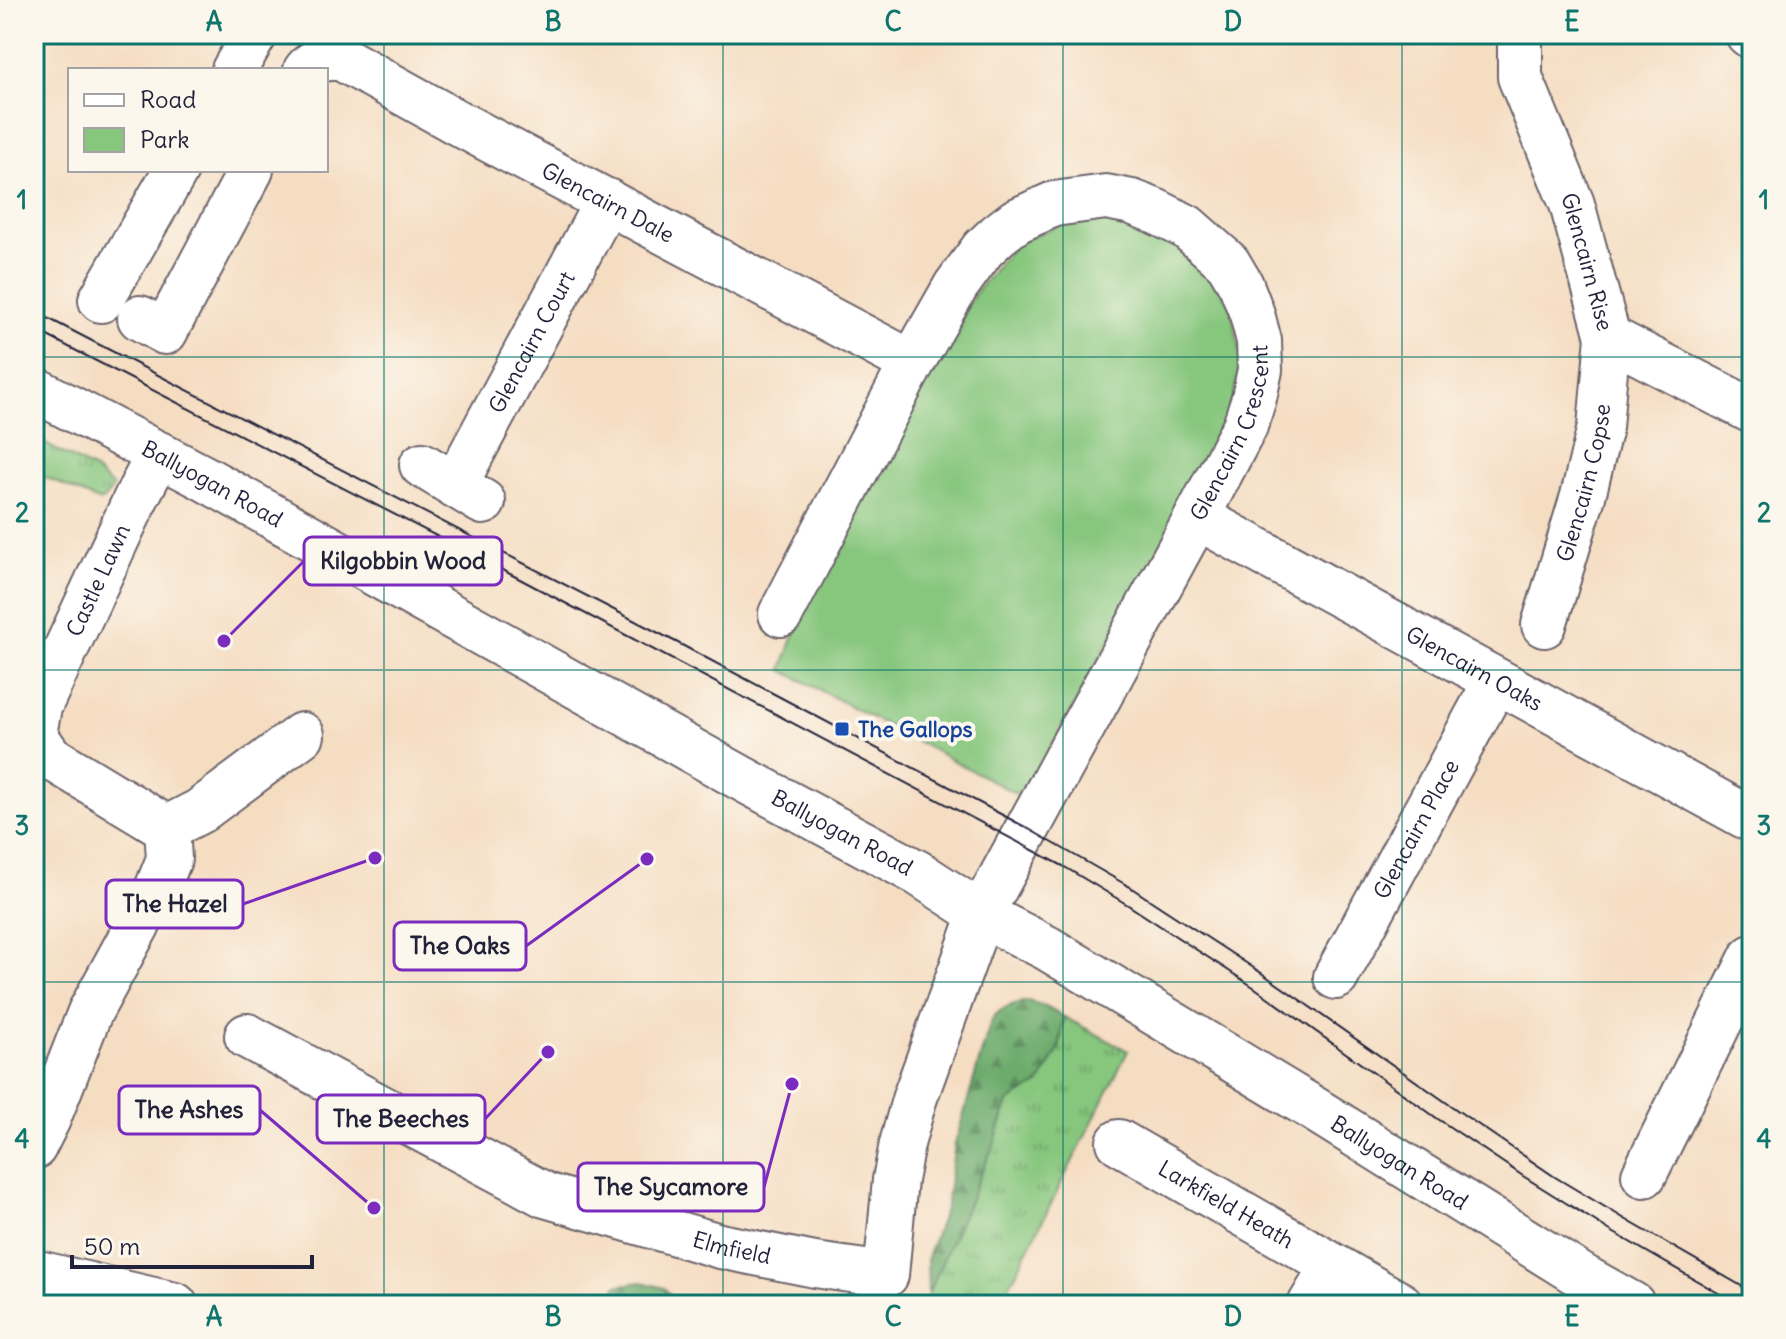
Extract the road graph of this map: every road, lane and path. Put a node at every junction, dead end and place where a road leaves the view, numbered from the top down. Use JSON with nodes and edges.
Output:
{"nodes":[{"id":1,"x":255,"y":34,"type":"edge"},
{"id":2,"x":1520,"y":34,"type":"edge"},
{"id":3,"x":235,"y":68,"type":"edge"},
{"id":4,"x":308,"y":68,"type":"edge"},
{"id":5,"x":175,"y":172,"type":"edge"},
{"id":6,"x":250,"y":172,"type":"edge"},
{"id":7,"x":607,"y":201,"type":"junction"},
{"id":8,"x":101,"y":300,"type":"dead end"},
{"id":9,"x":152,"y":325,"type":"dead end"},
{"id":10,"x":1608,"y":337,"type":"junction"},
{"id":11,"x":912,"y":363,"type":"junction"},
{"id":12,"x":34,"y":389,"type":"edge"},
{"id":13,"x":1752,"y":411,"type":"edge"},
{"id":14,"x":159,"y":454,"type":"junction"},
{"id":15,"x":453,"y":484,"type":"dead end"},
{"id":16,"x":1197,"y":517,"type":"junction"},
{"id":17,"x":781,"y":614,"type":"dead end"},
{"id":18,"x":1544,"y":625,"type":"dead end"},
{"id":19,"x":1496,"y":681,"type":"junction"},
{"id":20,"x":302,"y":735,"type":"dead end"},
{"id":21,"x":1752,"y":820,"type":"edge"},
{"id":22,"x":167,"y":828,"type":"junction"},
{"id":23,"x":981,"y":914,"type":"junction"},
{"id":24,"x":1752,"y":957,"type":"edge"},
{"id":25,"x":1336,"y":977,"type":"dead end"},
{"id":26,"x":247,"y":1036,"type":"dead end"},
{"id":27,"x":1119,"y":1142,"type":"dead end"},
{"id":28,"x":34,"y":1147,"type":"edge"},
{"id":29,"x":1644,"y":1175,"type":"dead end"},
{"id":30,"x":1333,"y":1266,"type":"junction"},
{"id":31,"x":34,"y":1272,"type":"edge"},
{"id":32,"x":887,"y":1290,"type":"edge"},
{"id":33,"x":175,"y":1305,"type":"edge"},
{"id":34,"x":1310,"y":1305,"type":"edge"},
{"id":35,"x":1401,"y":1305,"type":"edge"},
{"id":36,"x":1633,"y":1305,"type":"edge"}],
"edges":[{"from":1,"to":3,"type":"street"},
{"from":2,"to":10,"type":"street","name":"Glencairn Rise"},
{"from":4,"to":7,"type":"street","name":"Glencairn Dale"},
{"from":5,"to":8,"type":"street"},
{"from":6,"to":9,"type":"street"},
{"from":7,"to":11,"type":"street","name":"Glencairn Dale"},
{"from":7,"to":15,"type":"street","name":"Glencairn Court"},
{"from":10,"to":13,"type":"street","name":"Glencairn Rise"},
{"from":10,"to":18,"type":"street","name":"Glencairn Copse"},
{"from":11,"to":16,"type":"street","name":"Glencairn Crescent"},
{"from":11,"to":17,"type":"street","name":"Glencairn Crescent"},
{"from":12,"to":14,"type":"street","name":"Ballyogan Road"},
{"from":14,"to":22,"type":"street","name":"Castle Lawn"},
{"from":14,"to":23,"type":"street","name":"Ballyogan Road"},
{"from":16,"to":19,"type":"street","name":"Glencairn Oaks"},
{"from":16,"to":23,"type":"street","name":"Glencairn Crescent"},
{"from":19,"to":21,"type":"street","name":"Glencairn Oaks"},
{"from":19,"to":25,"type":"street","name":"Glencairn Place"},
{"from":20,"to":22,"type":"street"},
{"from":22,"to":28,"type":"street"},
{"from":23,"to":32,"type":"street","name":"Elmfield"},
{"from":23,"to":36,"type":"street","name":"Ballyogan Road"},
{"from":24,"to":29,"type":"street"},
{"from":26,"to":32,"type":"street","name":"Elmfield"},
{"from":27,"to":30,"type":"street","name":"Larkfield Heath"},
{"from":30,"to":34,"type":"street"},
{"from":30,"to":35,"type":"street","name":"Larkfield Heath"},
{"from":31,"to":33,"type":"street"}]}
